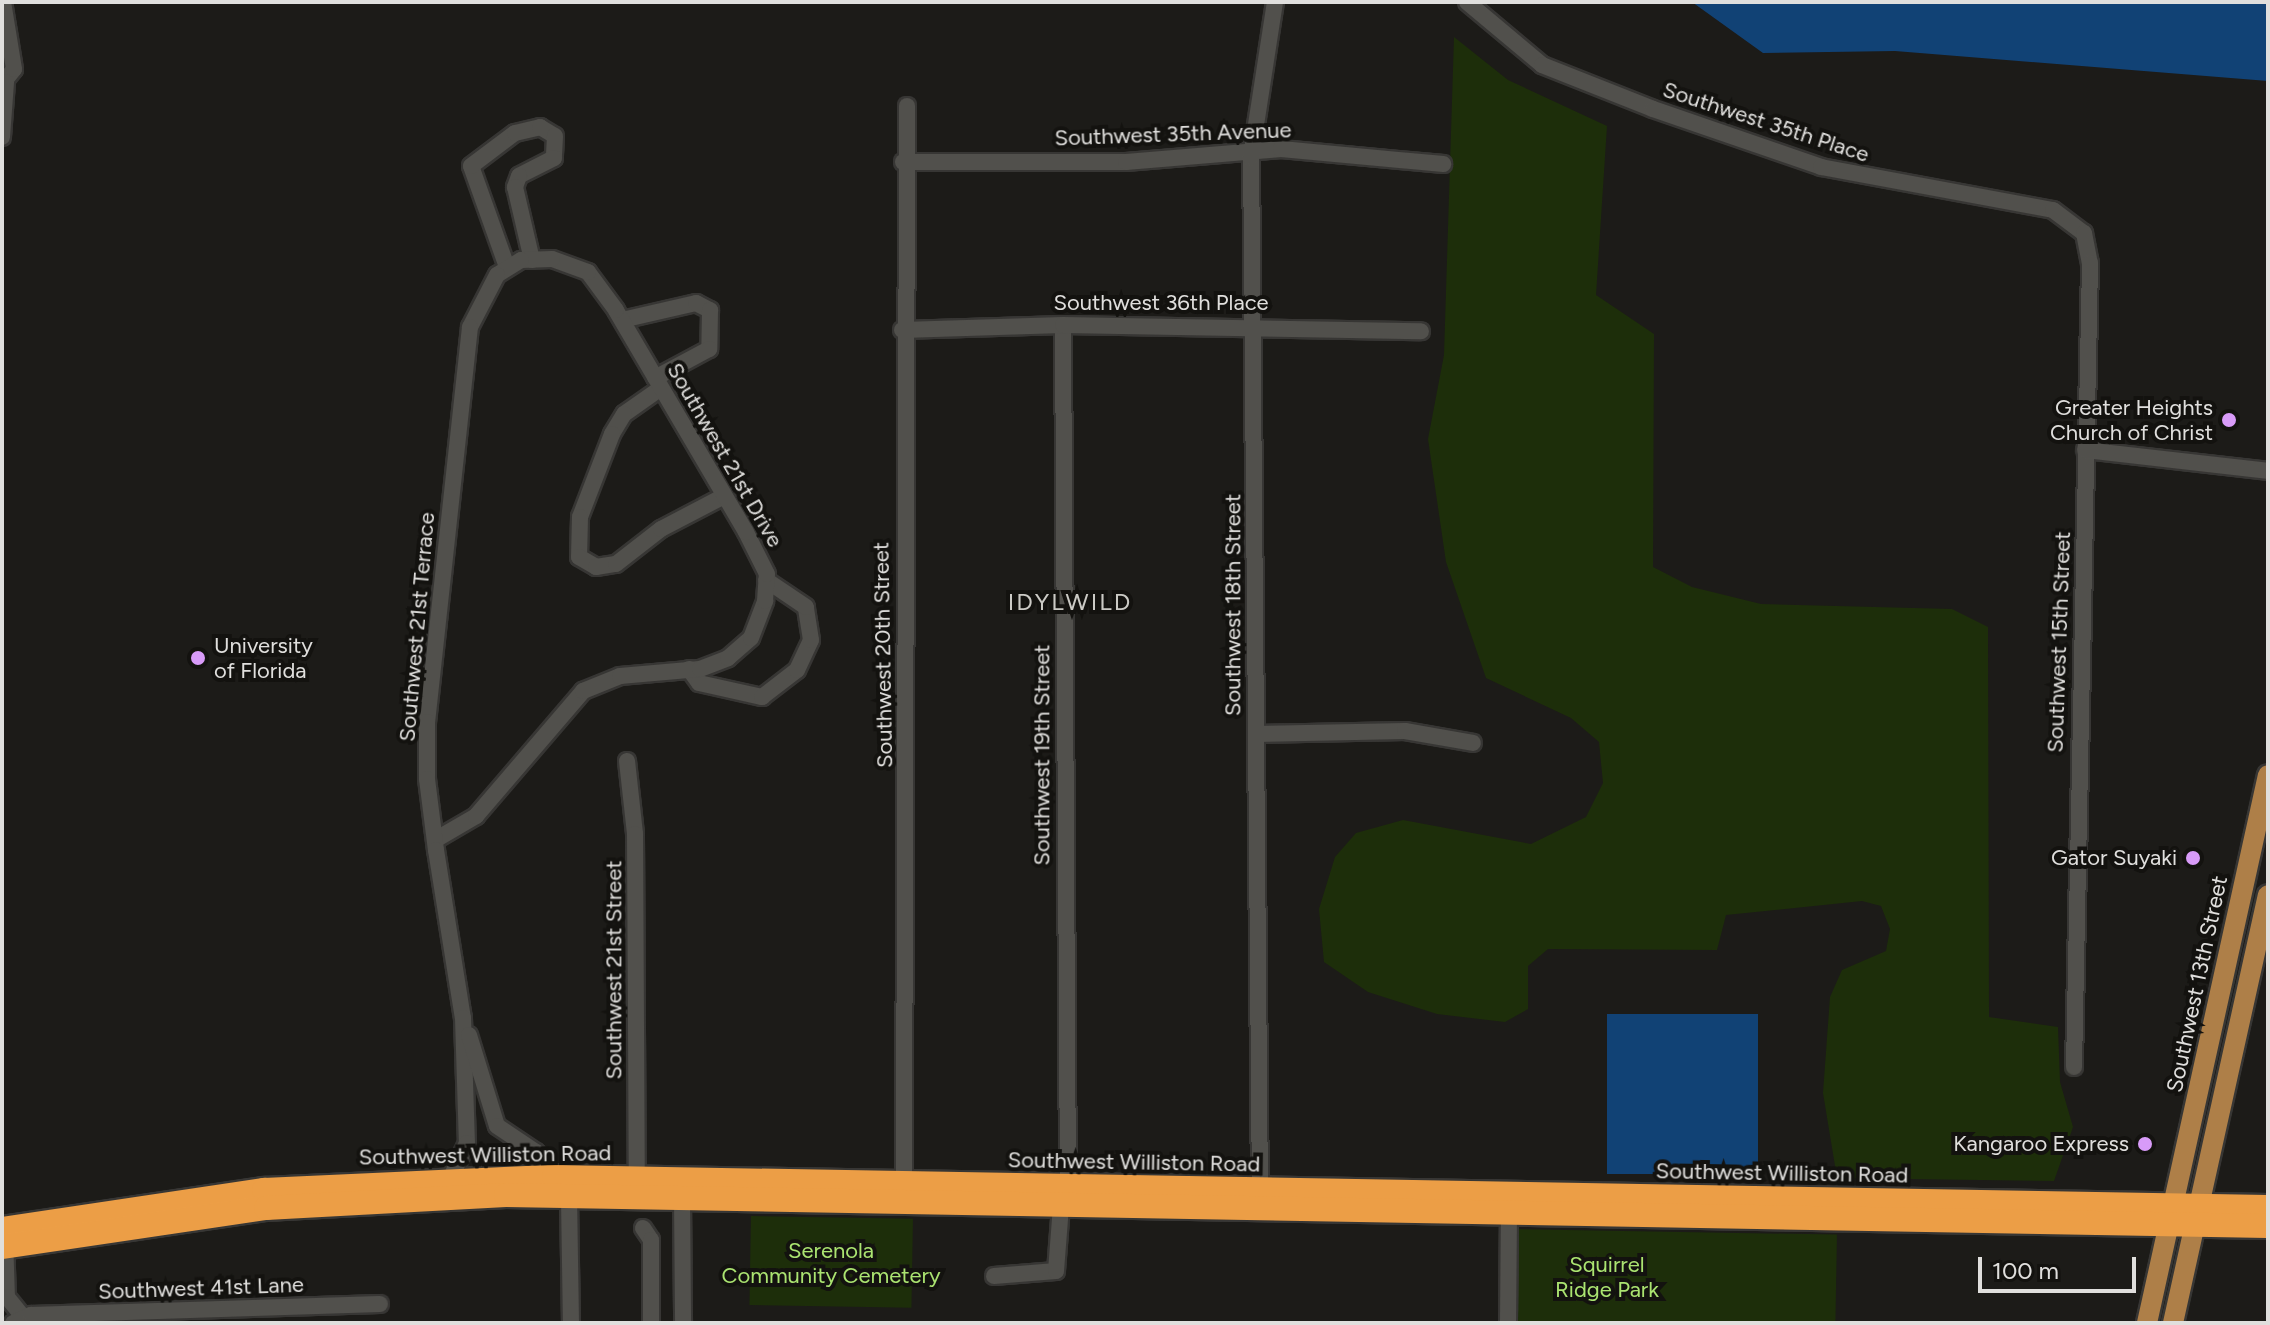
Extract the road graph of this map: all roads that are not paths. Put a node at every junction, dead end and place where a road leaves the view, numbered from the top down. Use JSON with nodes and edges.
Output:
{"nodes":[{"id":1,"x":3,"y":2,"type":"edge"},
{"id":2,"x":1275,"y":2,"type":"edge"},
{"id":3,"x":1467,"y":2,"type":"edge"},
{"id":4,"x":6,"y":53,"type":"edge"},
{"id":5,"x":4,"y":83,"type":"edge"},
{"id":6,"x":907,"y":106,"type":"dead end"},
{"id":7,"x":2,"y":137,"type":"edge"},
{"id":8,"x":1251,"y":157,"type":"junction"},
{"id":9,"x":903,"y":162,"type":"junction"},
{"id":10,"x":1443,"y":164,"type":"dead end"},
{"id":11,"x":2076,"y":222,"type":"joint"},
{"id":12,"x":520,"y":262,"type":"junction"},
{"id":13,"x":622,"y":320,"type":"junction"},
{"id":14,"x":1063,"y":325,"type":"junction"},
{"id":15,"x":1253,"y":325,"type":"junction"},
{"id":16,"x":902,"y":330,"type":"junction"},
{"id":17,"x":1421,"y":331,"type":"dead end"},
{"id":18,"x":658,"y":383,"type":"junction"},
{"id":19,"x":2085,"y":450,"type":"junction"},
{"id":20,"x":2268,"y":471,"type":"edge"},
{"id":21,"x":724,"y":496,"type":"junction"},
{"id":22,"x":766,"y":580,"type":"junction"},
{"id":23,"x":689,"y":669,"type":"junction"},
{"id":24,"x":1256,"y":734,"type":"junction"},
{"id":25,"x":1473,"y":743,"type":"dead end"},
{"id":26,"x":627,"y":761,"type":"dead end"},
{"id":27,"x":2268,"y":775,"type":"edge"},
{"id":28,"x":435,"y":840,"type":"junction"},
{"id":29,"x":2242,"y":892,"type":"junction"},
{"id":30,"x":2267,"y":900,"type":"edge"},
{"id":31,"x":463,"y":1018,"type":"junction"},
{"id":32,"x":2074,"y":1067,"type":"dead end"},
{"id":33,"x":554,"y":1177,"type":"junction"},
{"id":34,"x":450,"y":1179,"type":"junction"},
{"id":35,"x":637,"y":1179,"type":"junction"},
{"id":36,"x":904,"y":1194,"type":"junction"},
{"id":37,"x":1064,"y":1196,"type":"junction"},
{"id":38,"x":569,"y":1197,"type":"junction"},
{"id":39,"x":682,"y":1199,"type":"junction"},
{"id":40,"x":1260,"y":1200,"type":"junction"},
{"id":41,"x":1509,"y":1204,"type":"junction"},
{"id":42,"x":2268,"y":1207,"type":"edge"},
{"id":43,"x":2171,"y":1213,"type":"junction"},
{"id":44,"x":2198,"y":1214,"type":"junction"},
{"id":45,"x":2268,"y":1226,"type":"edge"},
{"id":46,"x":643,"y":1228,"type":"dead end"},
{"id":47,"x":3,"y":1234,"type":"edge"},
{"id":48,"x":994,"y":1276,"type":"dead end"},
{"id":49,"x":4,"y":1290,"type":"edge"},
{"id":50,"x":380,"y":1304,"type":"dead end"},
{"id":51,"x":18,"y":1320,"type":"edge"},
{"id":52,"x":571,"y":1323,"type":"edge"},
{"id":53,"x":651,"y":1323,"type":"edge"},
{"id":54,"x":683,"y":1323,"type":"edge"},
{"id":55,"x":1508,"y":1323,"type":"edge"},
{"id":56,"x":2147,"y":1323,"type":"edge"},
{"id":57,"x":2173,"y":1323,"type":"edge"}],
"edges":[{"from":1,"to":4,"type":"street"},
{"from":2,"to":8,"type":"street","name":"Southwest 18th Street"},
{"from":3,"to":11,"type":"street","name":"Southwest 35th Place"},
{"from":4,"to":5,"type":"street"},
{"from":5,"to":7,"type":"street"},
{"from":6,"to":9,"type":"street","name":"Southwest 20th Street"},
{"from":8,"to":9,"type":"street","name":"Southwest 35th Avenue"},
{"from":8,"to":10,"type":"street","name":"Southwest 35th Avenue"},
{"from":8,"to":15,"type":"street","name":"Southwest 18th Street"},
{"from":9,"to":16,"type":"street","name":"Southwest 20th Street"},
{"from":11,"to":19,"type":"street","name":"Southwest 15th Street"},
{"from":12,"to":12,"type":"street"},
{"from":12,"to":13,"type":"street","name":"Southwest 21st Drive"},
{"from":12,"to":28,"type":"street","name":"Southwest 21st Terrace"},
{"from":13,"to":18,"type":"street","name":"Southwest 21st Drive"},
{"from":13,"to":18,"type":"street"},
{"from":14,"to":15,"type":"street","name":"Southwest 36th Place"},
{"from":14,"to":16,"type":"street","name":"Southwest 36th Place"},
{"from":14,"to":37,"type":"street","name":"Southwest 19th Street"},
{"from":15,"to":17,"type":"street","name":"Southwest 36th Place"},
{"from":15,"to":24,"type":"street","name":"Southwest 18th Street"},
{"from":16,"to":36,"type":"street","name":"Southwest 20th Street"},
{"from":18,"to":21,"type":"street","name":"Southwest 21st Drive"},
{"from":18,"to":21,"type":"street"},
{"from":19,"to":20,"type":"street"},
{"from":19,"to":32,"type":"street","name":"Southwest 15th Street"},
{"from":21,"to":22,"type":"street","name":"Southwest 21st Drive"},
{"from":22,"to":23,"type":"street","name":"Southwest 21st Drive"},
{"from":22,"to":23,"type":"street"},
{"from":23,"to":28,"type":"street","name":"Southwest 21st Drive"},
{"from":24,"to":25,"type":"street"},
{"from":24,"to":40,"type":"street","name":"Southwest 18th Street"},
{"from":26,"to":35,"type":"street","name":"Southwest 21st Street"},
{"from":27,"to":29,"type":"main road","name":"Southwest 13th Street"},
{"from":28,"to":31,"type":"street","name":"Southwest 21st Terrace"},
{"from":29,"to":30,"type":"main road"},
{"from":29,"to":43,"type":"main road","name":"Southwest 13th Street"},
{"from":30,"to":44,"type":"main road"},
{"from":31,"to":33,"type":"street","name":"Southwest 21st Terrace"},
{"from":31,"to":34,"type":"street","name":"Southwest 21st Terrace"},
{"from":33,"to":34,"type":"highway","name":"Southwest Williston Road"},
{"from":33,"to":35,"type":"highway","name":"Southwest Williston Road"},
{"from":33,"to":38,"type":"street"},
{"from":34,"to":47,"type":"highway","name":"Southwest Williston Road"},
{"from":35,"to":36,"type":"highway","name":"Southwest Williston Road"},
{"from":36,"to":37,"type":"highway","name":"Southwest Williston Road"},
{"from":36,"to":39,"type":"highway","name":"Southwest Williston Road"},
{"from":37,"to":40,"type":"highway","name":"Southwest Williston Road"},
{"from":37,"to":48,"type":"street","name":"Southwest 19th Street"},
{"from":38,"to":39,"type":"highway","name":"Southwest Williston Road"},
{"from":38,"to":47,"type":"highway","name":"Southwest Williston Road"},
{"from":38,"to":52,"type":"street"},
{"from":39,"to":54,"type":"street"},
{"from":40,"to":41,"type":"highway","name":"Southwest Williston Road"},
{"from":41,"to":43,"type":"highway","name":"Southwest Williston Road"},
{"from":41,"to":55,"type":"street"},
{"from":42,"to":44,"type":"highway","name":"Southwest Williston Road"},
{"from":43,"to":44,"type":"highway","name":"Southwest Williston Road"},
{"from":43,"to":56,"type":"main road","name":"Southwest 13th Street"},
{"from":44,"to":45,"type":"highway","name":"Southwest Williston Road"},
{"from":44,"to":57,"type":"main road"},
{"from":46,"to":53,"type":"street"},
{"from":47,"to":49,"type":"street"},
{"from":49,"to":51,"type":"street"},
{"from":50,"to":51,"type":"street","name":"Southwest 41st Lane"}]}
